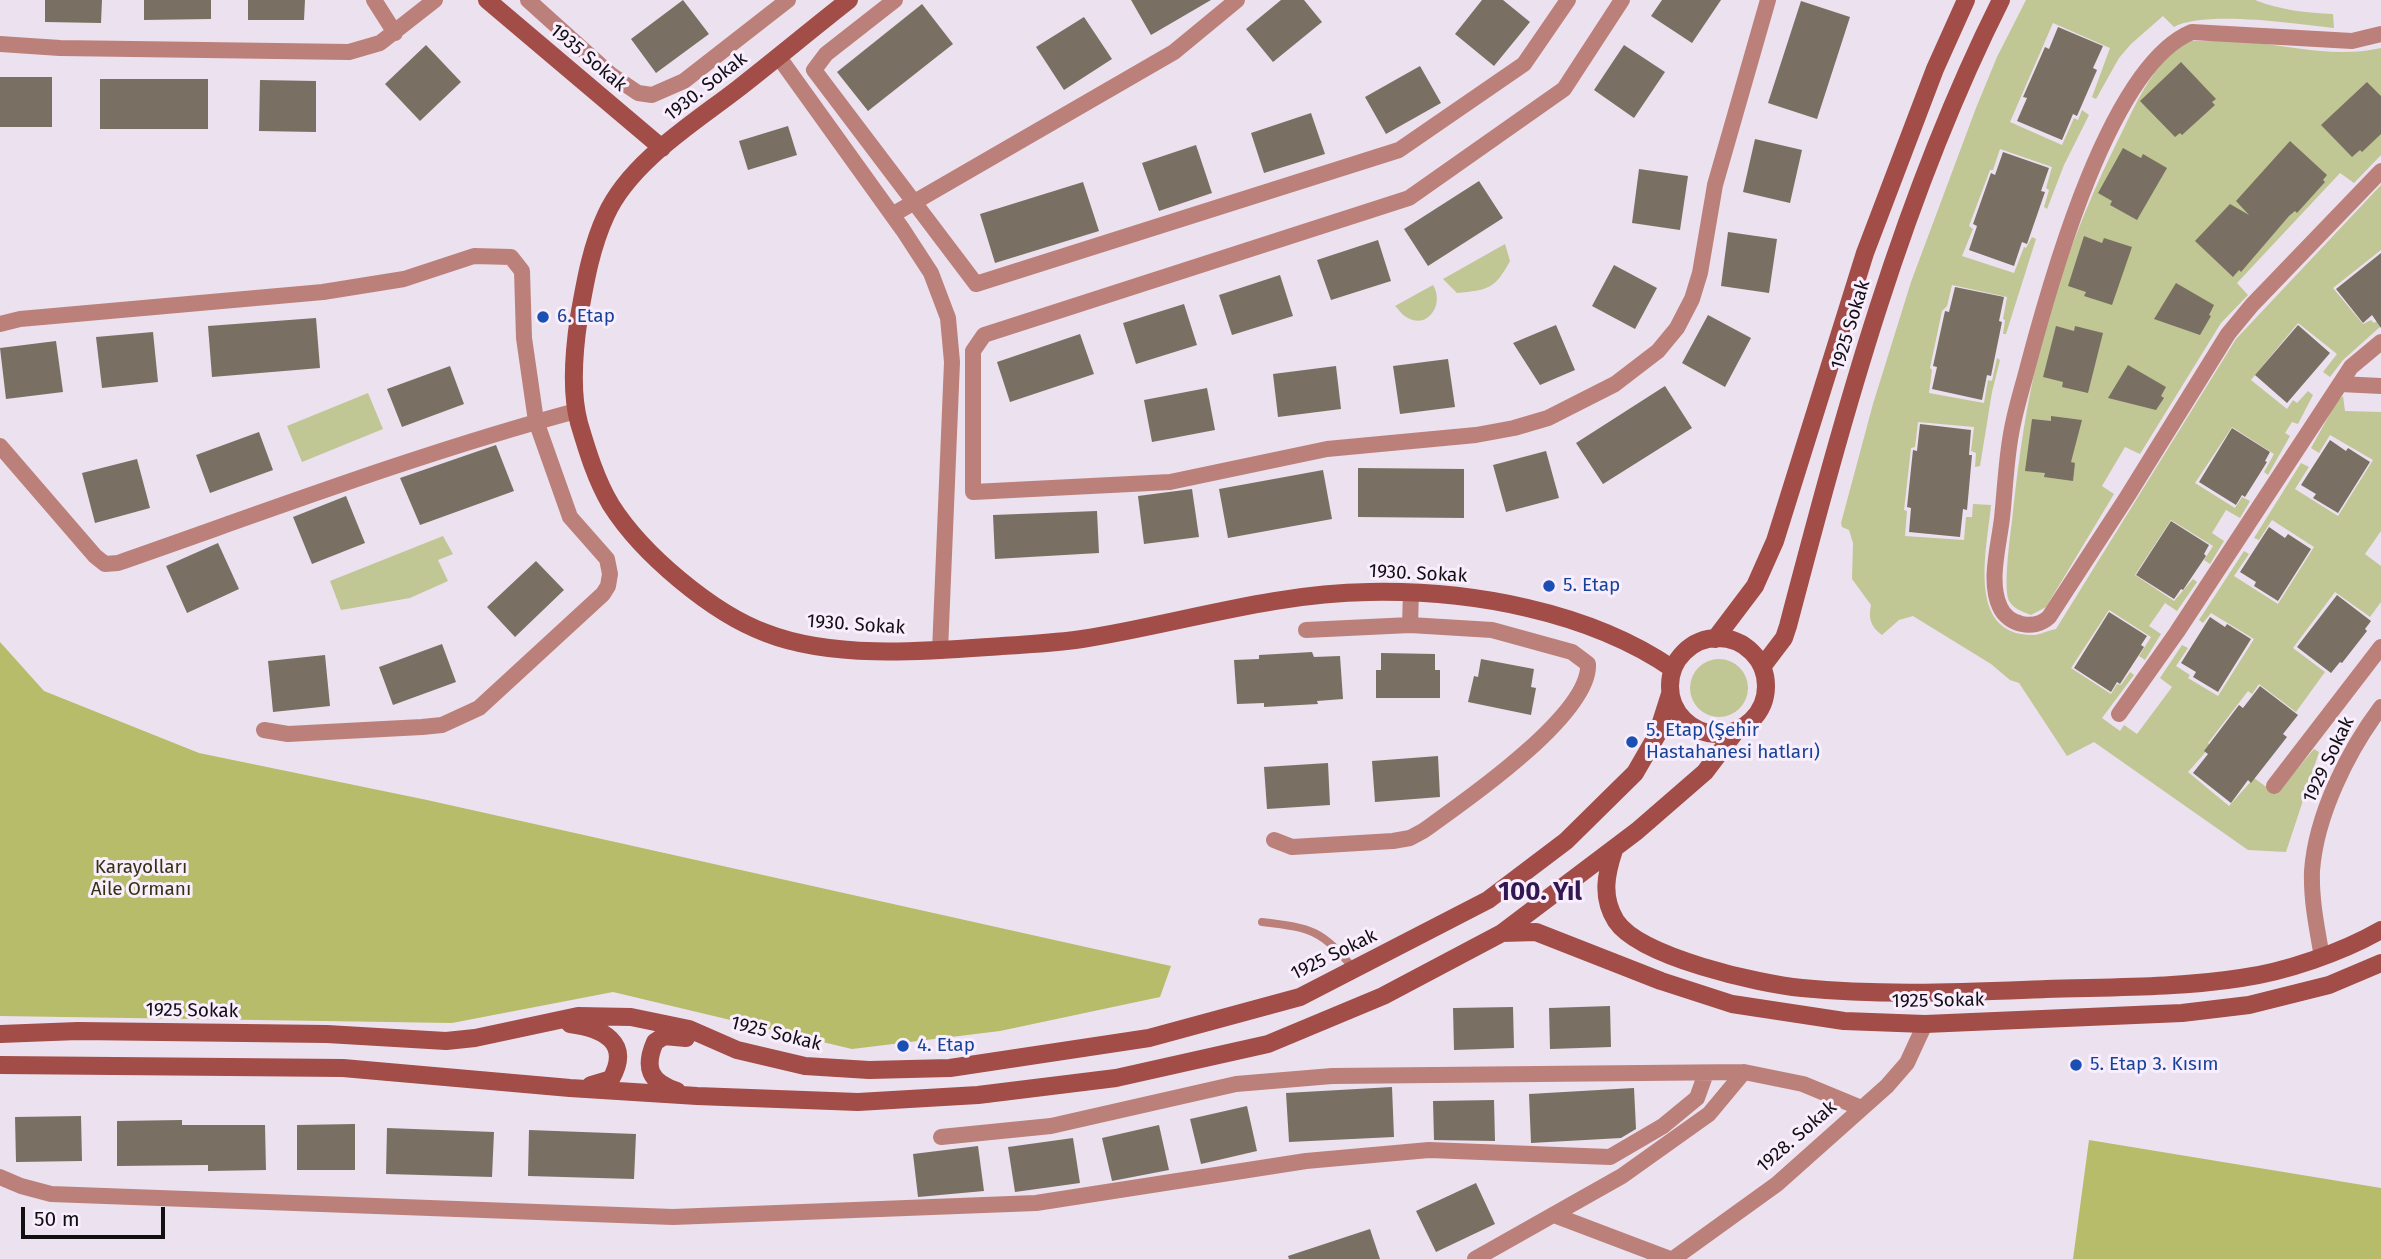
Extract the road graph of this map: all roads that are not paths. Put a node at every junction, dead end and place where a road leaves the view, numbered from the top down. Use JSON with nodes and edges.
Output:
{"nodes":[{"id":1,"x":374,"y":0,"type":"edge"},
{"id":2,"x":435,"y":0,"type":"edge"},
{"id":3,"x":487,"y":0,"type":"edge"},
{"id":4,"x":528,"y":0,"type":"edge"},
{"id":5,"x":788,"y":0,"type":"edge"},
{"id":6,"x":849,"y":0,"type":"edge"},
{"id":7,"x":895,"y":0,"type":"edge"},
{"id":8,"x":1237,"y":0,"type":"edge"},
{"id":9,"x":1568,"y":0,"type":"edge"},
{"id":10,"x":1622,"y":0,"type":"edge"},
{"id":11,"x":1768,"y":0,"type":"edge"},
{"id":12,"x":1966,"y":0,"type":"edge"},
{"id":13,"x":2001,"y":0,"type":"edge"},
{"id":14,"x":395,"y":33,"type":"junction"},
{"id":15,"x":2381,"y":34,"type":"edge"},
{"id":16,"x":0,"y":44,"type":"edge"},
{"id":17,"x":778,"y":56,"type":"junction"},
{"id":18,"x":662,"y":148,"type":"junction"},
{"id":19,"x":2381,"y":171,"type":"edge"},
{"id":20,"x":914,"y":203,"type":"junction"},
{"id":21,"x":892,"y":215,"type":"junction"},
{"id":22,"x":0,"y":324,"type":"edge"},
{"id":23,"x":2381,"y":342,"type":"edge"},
{"id":24,"x":2340,"y":384,"type":"junction"},
{"id":25,"x":2381,"y":386,"type":"edge"},
{"id":26,"x":576,"y":411,"type":"junction"},
{"id":27,"x":536,"y":421,"type":"junction"},
{"id":28,"x":0,"y":446,"type":"edge"},
{"id":29,"x":947,"y":491,"type":"junction"},
{"id":30,"x":973,"y":492,"type":"junction"},
{"id":31,"x":1411,"y":592,"type":"junction"},
{"id":32,"x":1410,"y":625,"type":"junction"},
{"id":33,"x":1306,"y":630,"type":"dead end"},
{"id":34,"x":1715,"y":639,"type":"junction"},
{"id":35,"x":2381,"y":647,"type":"edge"},
{"id":36,"x":940,"y":650,"type":"junction"},
{"id":37,"x":1762,"y":667,"type":"junction"},
{"id":38,"x":1673,"y":668,"type":"junction"},
{"id":39,"x":1670,"y":694,"type":"junction"},
{"id":40,"x":2381,"y":708,"type":"edge"},
{"id":41,"x":2119,"y":714,"type":"dead end"},
{"id":42,"x":264,"y":730,"type":"dead end"},
{"id":43,"x":1736,"y":731,"type":"junction"},
{"id":44,"x":2274,"y":786,"type":"dead end"},
{"id":45,"x":1274,"y":841,"type":"dead end"},
{"id":46,"x":1614,"y":850,"type":"junction"},
{"id":47,"x":1262,"y":922,"type":"dead end"},
{"id":48,"x":2381,"y":930,"type":"edge"},
{"id":49,"x":1502,"y":933,"type":"junction"},
{"id":50,"x":2322,"y":957,"type":"junction"},
{"id":51,"x":2381,"y":963,"type":"edge"},
{"id":52,"x":1354,"y":969,"type":"junction"},
{"id":53,"x":1925,"y":1024,"type":"junction"},
{"id":54,"x":522,"y":1028,"type":"junction"},
{"id":55,"x":0,"y":1034,"type":"edge"},
{"id":56,"x":737,"y":1050,"type":"junction"},
{"id":57,"x":0,"y":1065,"type":"edge"},
{"id":58,"x":1744,"y":1072,"type":"junction"},
{"id":59,"x":1706,"y":1073,"type":"junction"},
{"id":60,"x":570,"y":1088,"type":"junction"},
{"id":61,"x":697,"y":1096,"type":"junction"},
{"id":62,"x":1861,"y":1108,"type":"junction"},
{"id":63,"x":941,"y":1137,"type":"dead end"},
{"id":64,"x":0,"y":1177,"type":"edge"},
{"id":65,"x":1554,"y":1215,"type":"junction"},
{"id":66,"x":1475,"y":1259,"type":"edge"},
{"id":67,"x":1672,"y":1259,"type":"edge"}],
"edges":[{"from":1,"to":14,"type":"street"},
{"from":2,"to":14,"type":"street"},
{"from":3,"to":18,"type":"main road","name":"1935 Sokak"},
{"from":4,"to":5,"type":"street"},
{"from":6,"to":17,"type":"main road","name":"1930. Sokak"},
{"from":7,"to":20,"type":"street"},
{"from":8,"to":20,"type":"street"},
{"from":9,"to":20,"type":"street"},
{"from":10,"to":30,"type":"street"},
{"from":11,"to":30,"type":"street"},
{"from":12,"to":34,"type":"main road","name":"1925 Sokak"},
{"from":13,"to":37,"type":"main road","name":"1925 Sokak"},
{"from":14,"to":16,"type":"street"},
{"from":15,"to":19,"type":"street"},
{"from":17,"to":18,"type":"main road","name":"1930. Sokak"},
{"from":17,"to":21,"type":"street"},
{"from":18,"to":26,"type":"main road","name":"1930. Sokak"},
{"from":20,"to":21,"type":"street"},
{"from":21,"to":29,"type":"street"},
{"from":22,"to":27,"type":"street"},
{"from":23,"to":24,"type":"street"},
{"from":24,"to":25,"type":"street"},
{"from":24,"to":41,"type":"street"},
{"from":26,"to":27,"type":"street"},
{"from":26,"to":36,"type":"main road","name":"1930. Sokak"},
{"from":27,"to":28,"type":"street"},
{"from":27,"to":42,"type":"street"},
{"from":29,"to":30,"type":"street"},
{"from":29,"to":36,"type":"street"},
{"from":31,"to":32,"type":"street"},
{"from":31,"to":36,"type":"main road","name":"1930. Sokak"},
{"from":31,"to":38,"type":"main road","name":"1930. Sokak"},
{"from":32,"to":33,"type":"street"},
{"from":32,"to":45,"type":"street"},
{"from":34,"to":37,"type":"main road"},
{"from":34,"to":38,"type":"main road"},
{"from":35,"to":44,"type":"street"},
{"from":37,"to":43,"type":"main road"},
{"from":38,"to":39,"type":"main road"},
{"from":39,"to":43,"type":"main road"},
{"from":39,"to":52,"type":"main road","name":"1925 Sokak"},
{"from":40,"to":50,"type":"street","name":"1929 Sokak"},
{"from":43,"to":46,"type":"main road","name":"1925 Sokak"},
{"from":46,"to":49,"type":"main road","name":"1925 Sokak"},
{"from":46,"to":50,"type":"main road","name":"1925 Sokak"},
{"from":47,"to":52,"type":"lane"},
{"from":48,"to":50,"type":"main road","name":"1925 Sokak"},
{"from":49,"to":53,"type":"main road","name":"1925 Sokak"},
{"from":49,"to":61,"type":"main road","name":"1925 Sokak"},
{"from":51,"to":53,"type":"main road","name":"1925 Sokak"},
{"from":52,"to":56,"type":"main road","name":"1925 Sokak"},
{"from":53,"to":62,"type":"street","name":"1928. Sokak"},
{"from":54,"to":55,"type":"main road","name":"1925 Sokak"},
{"from":54,"to":56,"type":"main road","name":"1925 Sokak"},
{"from":54,"to":60,"type":"main road"},
{"from":56,"to":61,"type":"main road"},
{"from":57,"to":60,"type":"main road","name":"1925 Sokak"},
{"from":58,"to":59,"type":"street"},
{"from":58,"to":62,"type":"street"},
{"from":58,"to":65,"type":"street"},
{"from":59,"to":63,"type":"street"},
{"from":59,"to":64,"type":"street"},
{"from":60,"to":61,"type":"main road","name":"1925 Sokak"},
{"from":62,"to":67,"type":"street","name":"1928. Sokak"},
{"from":65,"to":66,"type":"street"},
{"from":65,"to":67,"type":"street"}]}
